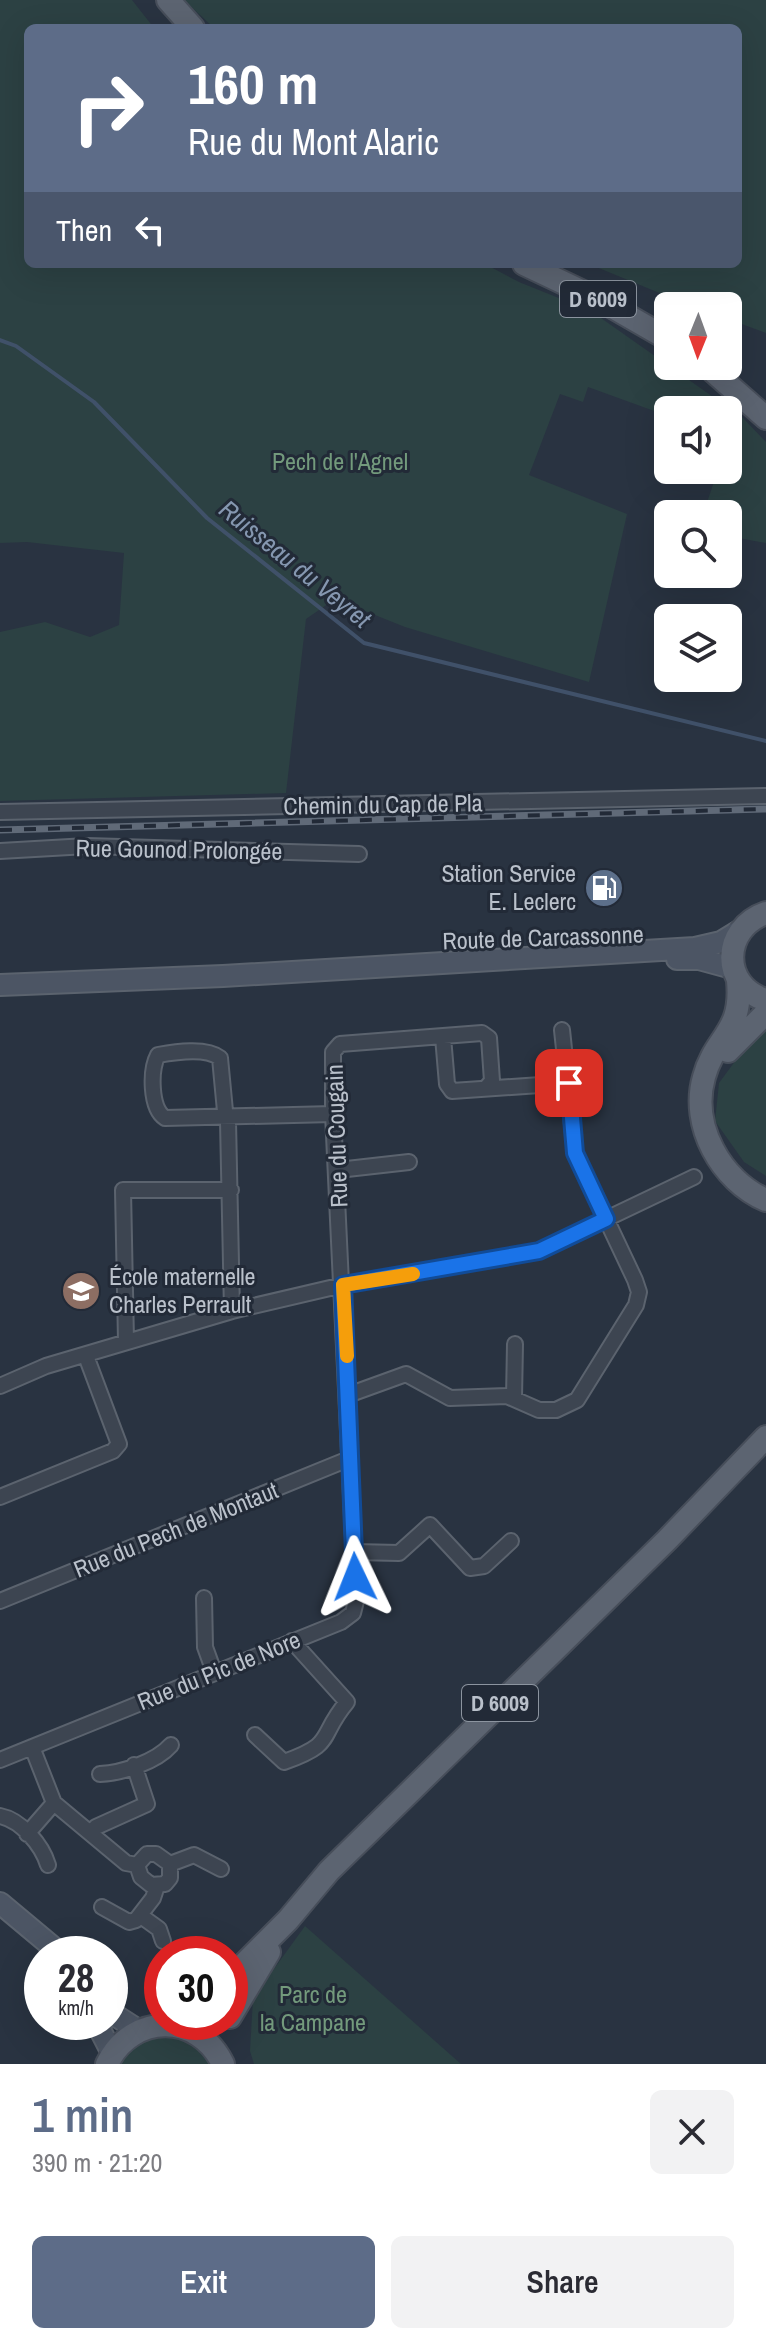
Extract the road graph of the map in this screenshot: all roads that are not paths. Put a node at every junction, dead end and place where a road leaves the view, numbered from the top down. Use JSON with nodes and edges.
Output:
{"nodes":[{"id":1,"x":155,"y":0,"type":"edge"},
{"id":2,"x":168,"y":0,"type":"edge"},
{"id":3,"x":176,"y":24,"type":"edge"},
{"id":4,"x":189,"y":24,"type":"edge"},
{"id":5,"x":532,"y":268,"type":"edge"},
{"id":6,"x":556,"y":268,"type":"edge"},
{"id":7,"x":654,"y":319,"type":"edge"},
{"id":8,"x":654,"y":331,"type":"edge"},
{"id":9,"x":723,"y":380,"type":"edge"},
{"id":10,"x":740,"y":380,"type":"edge"},
{"id":11,"x":766,"y":402,"type":"edge"},
{"id":12,"x":766,"y":418,"type":"edge"},
{"id":13,"x":766,"y":796,"type":"edge"},
{"id":14,"x":0,"y":812,"type":"edge"},
{"id":15,"x":0,"y":851,"type":"edge"},
{"id":16,"x":359,"y":854,"type":"dead end"},
{"id":17,"x":766,"y":913,"type":"edge"},
{"id":18,"x":739,"y":931,"type":"junction"},
{"id":19,"x":353,"y":969,"type":"junction"},
{"id":20,"x":735,"y":974,"type":"junction"},
{"id":21,"x":0,"y":985,"type":"edge"},
{"id":22,"x":766,"y":1000,"type":"edge"},
{"id":23,"x":766,"y":1013,"type":"edge"},
{"id":24,"x":562,"y":1030,"type":"dead end"},
{"id":25,"x":443,"y":1037,"type":"junction"},
{"id":26,"x":569,"y":1083,"type":"junction"},
{"id":27,"x":485,"y":1089,"type":"junction"},
{"id":28,"x":703,"y":1093,"type":"junction"},
{"id":29,"x":333,"y":1114,"type":"junction"},
{"id":30,"x":226,"y":1116,"type":"junction"},
{"id":31,"x":409,"y":1162,"type":"dead end"},
{"id":32,"x":338,"y":1170,"type":"junction"},
{"id":33,"x":694,"y":1177,"type":"dead end"},
{"id":34,"x":735,"y":1179,"type":"junction"},
{"id":35,"x":766,"y":1189,"type":"edge"},
{"id":36,"x":231,"y":1190,"type":"junction"},
{"id":37,"x":766,"y":1200,"type":"edge"},
{"id":38,"x":606,"y":1219,"type":"junction"},
{"id":39,"x":343,"y":1285,"type":"junction"},
{"id":40,"x":232,"y":1311,"type":"junction"},
{"id":41,"x":126,"y":1341,"type":"junction"},
{"id":42,"x":515,"y":1344,"type":"dead end"},
{"id":43,"x":86,"y":1356,"type":"junction"},
{"id":44,"x":0,"y":1386,"type":"edge"},
{"id":45,"x":348,"y":1395,"type":"junction"},
{"id":46,"x":514,"y":1398,"type":"junction"},
{"id":47,"x":766,"y":1425,"type":"edge"},
{"id":48,"x":766,"y":1437,"type":"edge"},
{"id":49,"x":351,"y":1458,"type":"junction"},
{"id":50,"x":717,"y":1490,"type":"junction"},
{"id":51,"x":0,"y":1497,"type":"edge"},
{"id":52,"x":511,"y":1541,"type":"dead end"},
{"id":53,"x":354,"y":1552,"type":"junction"},
{"id":54,"x":204,"y":1598,"type":"dead end"},
{"id":55,"x":0,"y":1601,"type":"edge"},
{"id":56,"x":292,"y":1641,"type":"junction"},
{"id":57,"x":214,"y":1672,"type":"junction"},
{"id":58,"x":255,"y":1735,"type":"dead end"},
{"id":59,"x":171,"y":1745,"type":"dead end"},
{"id":60,"x":32,"y":1747,"type":"junction"},
{"id":61,"x":0,"y":1760,"type":"edge"},
{"id":62,"x":134,"y":1765,"type":"junction"},
{"id":63,"x":100,"y":1774,"type":"dead end"},
{"id":64,"x":54,"y":1803,"type":"junction"},
{"id":65,"x":0,"y":1816,"type":"edge"},
{"id":66,"x":91,"y":1833,"type":"junction"},
{"id":67,"x":27,"y":1834,"type":"junction"},
{"id":68,"x":170,"y":1864,"type":"junction"},
{"id":69,"x":48,"y":1865,"type":"dead end"},
{"id":70,"x":137,"y":1865,"type":"junction"},
{"id":71,"x":221,"y":1869,"type":"dead end"},
{"id":72,"x":157,"y":1886,"type":"junction"},
{"id":73,"x":0,"y":1903,"type":"edge"},
{"id":74,"x":102,"y":1907,"type":"dead end"},
{"id":75,"x":141,"y":1916,"type":"junction"},
{"id":76,"x":288,"y":1920,"type":"junction"},
{"id":77,"x":39,"y":1936,"type":"edge"},
{"id":78,"x":161,"y":1936,"type":"edge"},
{"id":79,"x":248,"y":1960,"type":"edge"},
{"id":80,"x":248,"y":1988,"type":"edge"},
{"id":81,"x":128,"y":2024,"type":"edge"},
{"id":82,"x":144,"y":2029,"type":"edge"},
{"id":83,"x":138,"y":2030,"type":"junction"},
{"id":84,"x":102,"y":2040,"type":"edge"},
{"id":85,"x":205,"y":2040,"type":"edge"},
{"id":86,"x":226,"y":2040,"type":"edge"},
{"id":87,"x":109,"y":2059,"type":"edge"},
{"id":88,"x":222,"y":2061,"type":"edge"}],
"edges":[{"from":1,"to":3,"type":"main road"},
{"from":2,"to":4,"type":"main road"},
{"from":5,"to":8,"type":"main road","number":"D 6009"},
{"from":6,"to":7,"type":"main road","number":"D 6009"},
{"from":9,"to":12,"type":"main road"},
{"from":10,"to":11,"type":"main road"},
{"from":13,"to":14,"type":"street","name":"Chemin du Cap de Pla"},
{"from":15,"to":16,"type":"street","name":"Rue Gounod Prolongée"},
{"from":17,"to":18,"type":"main road"},
{"from":18,"to":19,"type":"main road","name":"Route de Carcassonne"},
{"from":18,"to":20,"type":"main road"},
{"from":19,"to":20,"type":"main road","name":"Route de Carcassonne"},
{"from":19,"to":21,"type":"main road","name":"Route de Carcassonne"},
{"from":20,"to":22,"type":"main road"},
{"from":20,"to":28,"type":"main road"},
{"from":23,"to":28,"type":"main road"},
{"from":24,"to":26,"type":"street"},
{"from":25,"to":27,"type":"street"},
{"from":25,"to":27,"type":"street","name":"Rue du Cougain"},
{"from":25,"to":29,"type":"street","name":"Rue du Cougain"},
{"from":26,"to":27,"type":"street"},
{"from":26,"to":38,"type":"street"},
{"from":28,"to":34,"type":"main road"},
{"from":29,"to":30,"type":"street"},
{"from":29,"to":32,"type":"street","name":"Rue du Cougain"},
{"from":30,"to":30,"type":"street"},
{"from":30,"to":36,"type":"street"},
{"from":31,"to":32,"type":"street"},
{"from":32,"to":39,"type":"street","name":"Rue du Cougain"},
{"from":33,"to":38,"type":"street"},
{"from":34,"to":35,"type":"main road"},
{"from":34,"to":37,"type":"main road"},
{"from":36,"to":40,"type":"street"},
{"from":36,"to":41,"type":"street"},
{"from":38,"to":39,"type":"street"},
{"from":38,"to":46,"type":"street"},
{"from":39,"to":40,"type":"street"},
{"from":39,"to":45,"type":"street","name":"Rue du Pic de Nore"},
{"from":40,"to":41,"type":"street"},
{"from":41,"to":43,"type":"street"},
{"from":42,"to":46,"type":"street"},
{"from":43,"to":44,"type":"street"},
{"from":43,"to":51,"type":"street"},
{"from":45,"to":46,"type":"street"},
{"from":45,"to":49,"type":"street","name":"Rue du Pic de Nore"},
{"from":47,"to":50,"type":"main road"},
{"from":48,"to":50,"type":"main road","number":"D 6009"},
{"from":49,"to":53,"type":"street","name":"Rue du Pic de Nore"},
{"from":49,"to":55,"type":"street","name":"Rue du Pech de Montaut"},
{"from":50,"to":76,"type":"main road","number":"D 6009"},
{"from":52,"to":53,"type":"street"},
{"from":53,"to":56,"type":"street","name":"Rue du Pic de Nore"},
{"from":54,"to":57,"type":"street"},
{"from":56,"to":57,"type":"street","name":"Rue du Pic de Nore"},
{"from":56,"to":58,"type":"street"},
{"from":57,"to":60,"type":"street","name":"Rue du Pic de Nore"},
{"from":59,"to":62,"type":"street"},
{"from":60,"to":61,"type":"street","name":"Rue du Pic de Nore"},
{"from":60,"to":64,"type":"street"},
{"from":62,"to":63,"type":"street"},
{"from":62,"to":66,"type":"street"},
{"from":64,"to":66,"type":"street"},
{"from":64,"to":67,"type":"street"},
{"from":65,"to":67,"type":"street"},
{"from":66,"to":70,"type":"street"},
{"from":67,"to":69,"type":"street"},
{"from":68,"to":70,"type":"street"},
{"from":68,"to":71,"type":"street"},
{"from":68,"to":72,"type":"street"},
{"from":70,"to":72,"type":"street"},
{"from":72,"to":75,"type":"street"},
{"from":73,"to":77,"type":"main road"},
{"from":74,"to":75,"type":"street"},
{"from":75,"to":78,"type":"street"},
{"from":76,"to":79,"type":"main road","number":"D 6009"},
{"from":76,"to":80,"type":"main road","number":"D 6009"},
{"from":81,"to":83,"type":"main road"},
{"from":82,"to":83,"type":"main road"},
{"from":83,"to":87,"type":"main road"},
{"from":84,"to":87,"type":"main road"},
{"from":85,"to":88,"type":"main road"},
{"from":86,"to":88,"type":"main road","number":"D 6009"}]}
